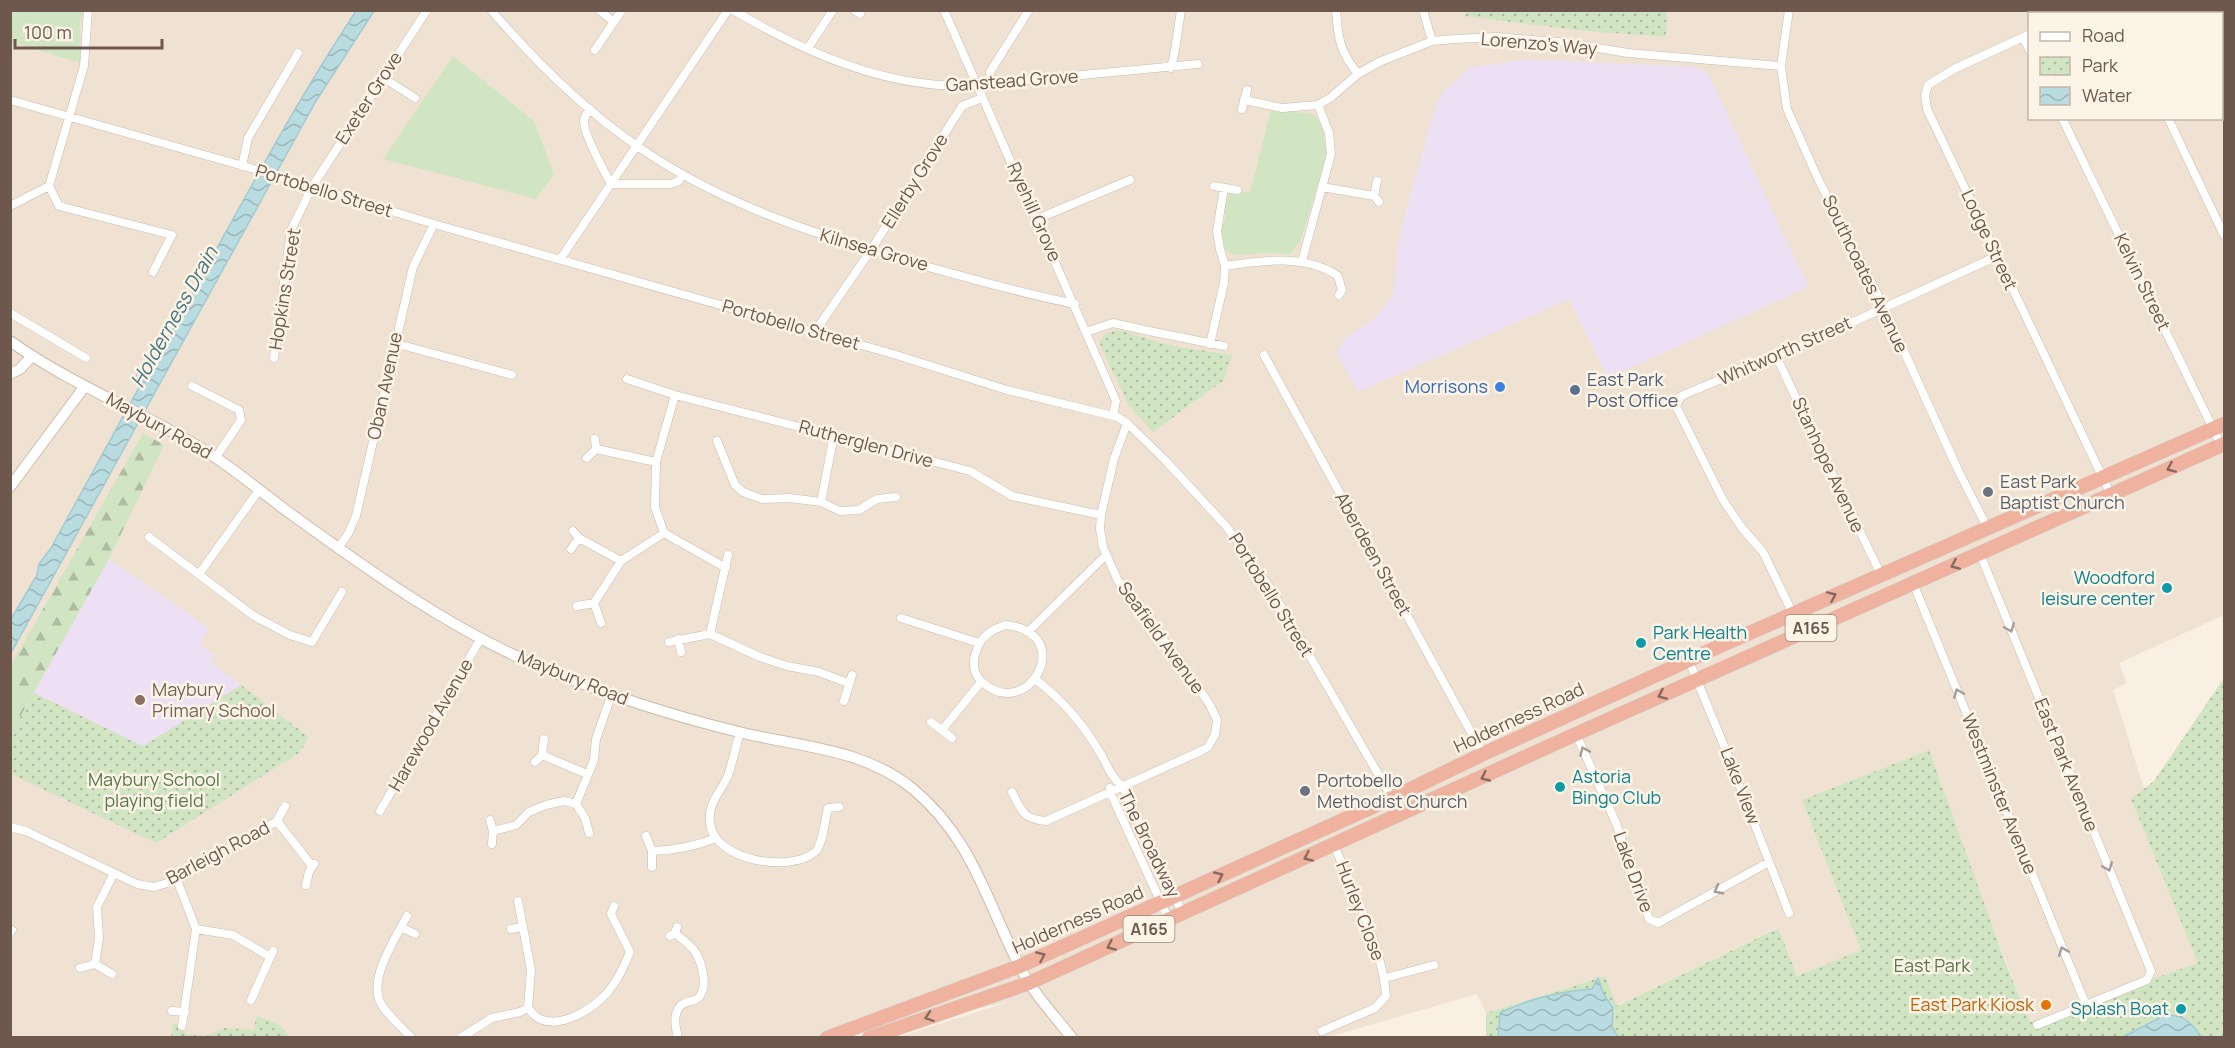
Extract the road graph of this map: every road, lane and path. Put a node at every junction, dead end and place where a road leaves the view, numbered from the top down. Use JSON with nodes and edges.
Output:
{"nodes":[{"id":1,"x":88,"y":10,"type":"edge"},
{"id":2,"x":427,"y":10,"type":"edge"},
{"id":3,"x":491,"y":10,"type":"edge"},
{"id":4,"x":600,"y":10,"type":"edge"},
{"id":5,"x":622,"y":10,"type":"edge"},
{"id":6,"x":728,"y":10,"type":"edge"},
{"id":7,"x":733,"y":10,"type":"edge"},
{"id":8,"x":833,"y":10,"type":"edge"},
{"id":9,"x":1029,"y":10,"type":"edge"},
{"id":10,"x":1181,"y":10,"type":"edge"},
{"id":11,"x":1336,"y":10,"type":"edge"},
{"id":12,"x":1423,"y":10,"type":"edge"},
{"id":13,"x":1789,"y":10,"type":"edge"},
{"id":14,"x":946,"y":11,"type":"edge"},
{"id":15,"x":614,"y":22,"type":"junction"},
{"id":16,"x":2026,"y":36,"type":"edge"},
{"id":17,"x":1431,"y":41,"type":"junction"},
{"id":18,"x":808,"y":48,"type":"junction"},
{"id":19,"x":595,"y":50,"type":"dead end"},
{"id":20,"x":298,"y":53,"type":"dead end"},
{"id":21,"x":1198,"y":64,"type":"dead end"},
{"id":22,"x":1781,"y":66,"type":"junction"},
{"id":23,"x":1170,"y":68,"type":"junction"},
{"id":24,"x":1358,"y":74,"type":"junction"},
{"id":25,"x":382,"y":77,"type":"junction"},
{"id":26,"x":991,"y":84,"type":"junction"},
{"id":27,"x":976,"y":85,"type":"junction"},
{"id":28,"x":1247,"y":90,"type":"dead end"},
{"id":29,"x":415,"y":98,"type":"dead end"},
{"id":30,"x":982,"y":98,"type":"junction"},
{"id":31,"x":10,"y":100,"type":"edge"},
{"id":32,"x":1244,"y":100,"type":"junction"},
{"id":33,"x":1318,"y":105,"type":"junction"},
{"id":34,"x":590,"y":109,"type":"junction"},
{"id":35,"x":1242,"y":109,"type":"dead end"},
{"id":36,"x":69,"y":116,"type":"junction"},
{"id":37,"x":2063,"y":120,"type":"edge"},
{"id":38,"x":2169,"y":120,"type":"edge"},
{"id":39,"x":636,"y":146,"type":"junction"},
{"id":40,"x":242,"y":166,"type":"junction"},
{"id":41,"x":682,"y":174,"type":"junction"},
{"id":42,"x":1130,"y":180,"type":"dead end"},
{"id":43,"x":1377,"y":181,"type":"dead end"},
{"id":44,"x":611,"y":184,"type":"junction"},
{"id":45,"x":50,"y":186,"type":"junction"},
{"id":46,"x":1214,"y":186,"type":"dead end"},
{"id":47,"x":312,"y":187,"type":"junction"},
{"id":48,"x":1322,"y":187,"type":"junction"},
{"id":49,"x":1224,"y":188,"type":"junction"},
{"id":50,"x":1237,"y":190,"type":"dead end"},
{"id":51,"x":10,"y":206,"type":"edge"},
{"id":52,"x":1037,"y":219,"type":"junction"},
{"id":53,"x":434,"y":224,"type":"junction"},
{"id":54,"x":2224,"y":235,"type":"edge"},
{"id":55,"x":871,"y":250,"type":"junction"},
{"id":56,"x":1997,"y":256,"type":"junction"},
{"id":57,"x":561,"y":258,"type":"junction"},
{"id":58,"x":1302,"y":261,"type":"junction"},
{"id":59,"x":1225,"y":266,"type":"junction"},
{"id":60,"x":153,"y":272,"type":"dead end"},
{"id":61,"x":1339,"y":295,"type":"dead end"},
{"id":62,"x":1075,"y":304,"type":"junction"},
{"id":63,"x":1884,"y":307,"type":"junction"},
{"id":64,"x":10,"y":313,"type":"edge"},
{"id":65,"x":1086,"y":332,"type":"junction"},
{"id":66,"x":814,"y":333,"type":"junction"},
{"id":67,"x":10,"y":341,"type":"edge"},
{"id":68,"x":394,"y":343,"type":"junction"},
{"id":69,"x":1210,"y":344,"type":"junction"},
{"id":70,"x":1224,"y":346,"type":"dead end"},
{"id":71,"x":1264,"y":355,"type":"dead end"},
{"id":72,"x":32,"y":356,"type":"junction"},
{"id":73,"x":1776,"y":356,"type":"junction"},
{"id":74,"x":86,"y":358,"type":"dead end"},
{"id":75,"x":274,"y":358,"type":"dead end"},
{"id":76,"x":10,"y":374,"type":"edge"},
{"id":77,"x":512,"y":375,"type":"dead end"},
{"id":78,"x":627,"y":379,"type":"dead end"},
{"id":79,"x":85,"y":386,"type":"junction"},
{"id":80,"x":192,"y":386,"type":"dead end"},
{"id":81,"x":675,"y":395,"type":"junction"},
{"id":82,"x":1113,"y":415,"type":"junction"},
{"id":83,"x":1127,"y":423,"type":"junction"},
{"id":84,"x":2219,"y":427,"type":"edge"},
{"id":85,"x":834,"y":435,"type":"junction"},
{"id":86,"x":595,"y":439,"type":"dead end"},
{"id":87,"x":717,"y":441,"type":"dead end"},
{"id":88,"x":2223,"y":444,"type":"edge"},
{"id":89,"x":596,"y":449,"type":"junction"},
{"id":90,"x":216,"y":458,"type":"junction"},
{"id":91,"x":587,"y":458,"type":"dead end"},
{"id":92,"x":656,"y":462,"type":"junction"},
{"id":93,"x":2103,"y":478,"type":"junction"},
{"id":94,"x":10,"y":487,"type":"edge"},
{"id":95,"x":259,"y":490,"type":"junction"},
{"id":96,"x":2111,"y":495,"type":"junction"},
{"id":97,"x":897,"y":497,"type":"dead end"},
{"id":98,"x":821,"y":502,"type":"junction"},
{"id":99,"x":1101,"y":515,"type":"junction"},
{"id":100,"x":1988,"y":529,"type":"junction"},
{"id":101,"x":664,"y":533,"type":"junction"},
{"id":102,"x":149,"y":537,"type":"dead end"},
{"id":103,"x":338,"y":548,"type":"junction"},
{"id":104,"x":571,"y":549,"type":"dead end"},
{"id":105,"x":1980,"y":554,"type":"junction"},
{"id":106,"x":728,"y":555,"type":"dead end"},
{"id":107,"x":1106,"y":555,"type":"junction"},
{"id":108,"x":621,"y":561,"type":"junction"},
{"id":109,"x":726,"y":568,"type":"junction"},
{"id":110,"x":200,"y":574,"type":"junction"},
{"id":111,"x":1881,"y":575,"type":"junction"},
{"id":112,"x":1913,"y":583,"type":"junction"},
{"id":113,"x":342,"y":592,"type":"dead end"},
{"id":114,"x":594,"y":603,"type":"junction"},
{"id":115,"x":577,"y":606,"type":"dead end"},
{"id":116,"x":1793,"y":614,"type":"junction"},
{"id":117,"x":901,"y":618,"type":"dead end"},
{"id":118,"x":601,"y":623,"type":"dead end"},
{"id":119,"x":1029,"y":631,"type":"junction"},
{"id":120,"x":710,"y":634,"type":"junction"},
{"id":121,"x":481,"y":638,"type":"junction"},
{"id":122,"x":678,"y":639,"type":"junction"},
{"id":123,"x":669,"y":642,"type":"dead end"},
{"id":124,"x":979,"y":643,"type":"junction"},
{"id":125,"x":681,"y":651,"type":"dead end"},
{"id":126,"x":1689,"y":661,"type":"junction"},
{"id":127,"x":1035,"y":679,"type":"junction"},
{"id":128,"x":1698,"y":679,"type":"junction"},
{"id":129,"x":981,"y":682,"type":"junction"},
{"id":130,"x":611,"y":696,"type":"junction"},
{"id":131,"x":844,"y":701,"type":"dead end"},
{"id":132,"x":931,"y":722,"type":"dead end"},
{"id":133,"x":942,"y":730,"type":"junction"},
{"id":134,"x":740,"y":733,"type":"junction"},
{"id":135,"x":1576,"y":734,"type":"junction"},
{"id":136,"x":952,"y":738,"type":"dead end"},
{"id":137,"x":544,"y":739,"type":"dead end"},
{"id":138,"x":1483,"y":754,"type":"junction"},
{"id":139,"x":542,"y":755,"type":"junction"},
{"id":140,"x":535,"y":762,"type":"dead end"},
{"id":141,"x":587,"y":774,"type":"junction"},
{"id":142,"x":1112,"y":777,"type":"junction"},
{"id":143,"x":1122,"y":786,"type":"junction"},
{"id":144,"x":1012,"y":792,"type":"dead end"},
{"id":145,"x":1110,"y":792,"type":"junction"},
{"id":146,"x":1392,"y":798,"type":"junction"},
{"id":147,"x":576,"y":804,"type":"junction"},
{"id":148,"x":285,"y":806,"type":"dead end"},
{"id":149,"x":839,"y":807,"type":"dead end"},
{"id":150,"x":380,"y":811,"type":"dead end"},
{"id":151,"x":490,"y":820,"type":"dead end"},
{"id":152,"x":277,"y":821,"type":"junction"},
{"id":153,"x":10,"y":827,"type":"edge"},
{"id":154,"x":590,"y":827,"type":"dead end"},
{"id":155,"x":493,"y":831,"type":"junction"},
{"id":156,"x":646,"y":836,"type":"dead end"},
{"id":157,"x":716,"y":838,"type":"junction"},
{"id":158,"x":492,"y":844,"type":"dead end"},
{"id":159,"x":1334,"y":845,"type":"junction"},
{"id":160,"x":652,"y":851,"type":"junction"},
{"id":161,"x":1770,"y":862,"type":"junction"},
{"id":162,"x":652,"y":867,"type":"dead end"},
{"id":163,"x":114,"y":873,"type":"junction"},
{"id":164,"x":177,"y":880,"type":"junction"},
{"id":165,"x":306,"y":885,"type":"dead end"},
{"id":166,"x":1176,"y":896,"type":"junction"},
{"id":167,"x":518,"y":901,"type":"dead end"},
{"id":168,"x":1161,"y":903,"type":"junction"},
{"id":169,"x":614,"y":906,"type":"dead end"},
{"id":170,"x":1183,"y":914,"type":"junction"},
{"id":171,"x":1789,"y":914,"type":"dead end"},
{"id":172,"x":407,"y":916,"type":"dead end"},
{"id":173,"x":1169,"y":920,"type":"junction"},
{"id":174,"x":401,"y":927,"type":"junction"},
{"id":175,"x":523,"y":927,"type":"junction"},
{"id":176,"x":511,"y":928,"type":"dead end"},
{"id":177,"x":196,"y":929,"type":"junction"},
{"id":178,"x":674,"y":932,"type":"dead end"},
{"id":179,"x":415,"y":934,"type":"dead end"},
{"id":180,"x":95,"y":964,"type":"junction"},
{"id":181,"x":1434,"y":965,"type":"dead end"},
{"id":182,"x":1020,"y":966,"type":"junction"},
{"id":183,"x":80,"y":968,"type":"dead end"},
{"id":184,"x":112,"y":974,"type":"dead end"},
{"id":185,"x":1385,"y":978,"type":"junction"},
{"id":186,"x":1029,"y":983,"type":"junction"},
{"id":187,"x":251,"y":1000,"type":"dead end"},
{"id":188,"x":2086,"y":1005,"type":"junction"},
{"id":189,"x":528,"y":1008,"type":"junction"},
{"id":190,"x":172,"y":1011,"type":"dead end"},
{"id":191,"x":185,"y":1012,"type":"junction"},
{"id":192,"x":2037,"y":1025,"type":"dead end"},
{"id":193,"x":182,"y":1026,"type":"dead end"},
{"id":194,"x":893,"y":1027,"type":"edge"},
{"id":195,"x":1322,"y":1031,"type":"dead end"},
{"id":196,"x":412,"y":1038,"type":"edge"},
{"id":197,"x":460,"y":1038,"type":"edge"},
{"id":198,"x":678,"y":1038,"type":"edge"},
{"id":199,"x":827,"y":1038,"type":"edge"},
{"id":200,"x":869,"y":1038,"type":"edge"},
{"id":201,"x":1072,"y":1038,"type":"edge"}],
"edges":[{"from":1,"to":36,"type":"street"},
{"from":2,"to":25,"type":"street","name":"Exeter Grove"},
{"from":3,"to":34,"type":"street","name":"Kilnsea Grove"},
{"from":4,"to":15,"type":"street"},
{"from":5,"to":15,"type":"street"},
{"from":6,"to":39,"type":"street"},
{"from":7,"to":18,"type":"street","name":"Ganstead Grove"},
{"from":8,"to":18,"type":"street"},
{"from":9,"to":26,"type":"street"},
{"from":10,"to":23,"type":"street"},
{"from":11,"to":24,"type":"street"},
{"from":12,"to":17,"type":"street"},
{"from":13,"to":22,"type":"street","name":"Southcoates Avenue"},
{"from":14,"to":27,"type":"street","name":"Ryehill Grove"},
{"from":15,"to":19,"type":"street"},
{"from":16,"to":56,"type":"street","name":"Lodge Street"},
{"from":17,"to":22,"type":"street","name":"Lorenzo's Way"},
{"from":17,"to":24,"type":"street","name":"Lorenzo's Way"},
{"from":18,"to":27,"type":"street","name":"Ganstead Grove"},
{"from":20,"to":40,"type":"street"},
{"from":21,"to":23,"type":"street","name":"Ganstead Grove"},
{"from":22,"to":63,"type":"street","name":"Southcoates Avenue"},
{"from":23,"to":26,"type":"street","name":"Ganstead Grove"},
{"from":24,"to":33,"type":"street","name":"Lorenzo's Way"},
{"from":25,"to":29,"type":"street"},
{"from":25,"to":47,"type":"street","name":"Exeter Grove"},
{"from":26,"to":27,"type":"street","name":"Ganstead Grove"},
{"from":27,"to":30,"type":"street","name":"Ryehill Grove"},
{"from":28,"to":32,"type":"street"},
{"from":30,"to":52,"type":"street","name":"Ryehill Grove"},
{"from":30,"to":55,"type":"street","name":"Ellerby Grove"},
{"from":31,"to":36,"type":"street","name":"Portobello Street"},
{"from":32,"to":33,"type":"street"},
{"from":32,"to":35,"type":"street"},
{"from":33,"to":48,"type":"street"},
{"from":34,"to":39,"type":"street","name":"Kilnsea Grove"},
{"from":34,"to":44,"type":"street"},
{"from":36,"to":40,"type":"street","name":"Portobello Street"},
{"from":36,"to":45,"type":"street"},
{"from":37,"to":84,"type":"street","name":"Kelvin Street"},
{"from":38,"to":54,"type":"street"},
{"from":39,"to":41,"type":"street","name":"Kilnsea Grove"},
{"from":39,"to":44,"type":"street"},
{"from":40,"to":47,"type":"street","name":"Portobello Street"},
{"from":41,"to":44,"type":"street"},
{"from":41,"to":55,"type":"street","name":"Kilnsea Grove"},
{"from":42,"to":52,"type":"street"},
{"from":43,"to":48,"type":"street"},
{"from":44,"to":57,"type":"street"},
{"from":45,"to":51,"type":"street"},
{"from":45,"to":60,"type":"street"},
{"from":46,"to":49,"type":"street"},
{"from":47,"to":53,"type":"street","name":"Portobello Street"},
{"from":47,"to":75,"type":"street","name":"Hopkins Street"},
{"from":48,"to":58,"type":"street"},
{"from":49,"to":50,"type":"street"},
{"from":49,"to":59,"type":"street"},
{"from":52,"to":62,"type":"street","name":"Ryehill Grove"},
{"from":53,"to":57,"type":"street","name":"Portobello Street"},
{"from":53,"to":68,"type":"street","name":"Oban Avenue"},
{"from":55,"to":62,"type":"street","name":"Kilnsea Grove"},
{"from":55,"to":66,"type":"street","name":"Ellerby Grove"},
{"from":56,"to":63,"type":"street","name":"Whitworth Street"},
{"from":56,"to":93,"type":"street","name":"Lodge Street"},
{"from":57,"to":66,"type":"street","name":"Portobello Street"},
{"from":58,"to":59,"type":"street"},
{"from":58,"to":61,"type":"street"},
{"from":59,"to":69,"type":"street"},
{"from":62,"to":65,"type":"street","name":"Ryehill Grove"},
{"from":63,"to":73,"type":"street","name":"Whitworth Street"},
{"from":63,"to":100,"type":"street","name":"Southcoates Avenue"},
{"from":64,"to":74,"type":"street"},
{"from":65,"to":69,"type":"street"},
{"from":65,"to":82,"type":"street","name":"Ryehill Grove"},
{"from":66,"to":82,"type":"street","name":"Portobello Street"},
{"from":67,"to":72,"type":"street","name":"Maybury Road"},
{"from":68,"to":77,"type":"street"},
{"from":68,"to":103,"type":"street","name":"Oban Avenue"},
{"from":69,"to":70,"type":"street"},
{"from":71,"to":138,"type":"street","name":"Aberdeen Street"},
{"from":72,"to":76,"type":"street"},
{"from":72,"to":79,"type":"street","name":"Maybury Road"},
{"from":73,"to":111,"type":"street","name":"Stanhope Avenue"},
{"from":73,"to":116,"type":"street","name":"Whitworth Street"},
{"from":78,"to":81,"type":"street","name":"Rutherglen Drive"},
{"from":79,"to":90,"type":"street","name":"Maybury Road"},
{"from":79,"to":94,"type":"street"},
{"from":80,"to":90,"type":"street"},
{"from":81,"to":85,"type":"street","name":"Rutherglen Drive"},
{"from":81,"to":92,"type":"street"},
{"from":82,"to":83,"type":"street","name":"Portobello Street"},
{"from":83,"to":99,"type":"street","name":"Seafield Avenue"},
{"from":83,"to":146,"type":"street","name":"Portobello Street"},
{"from":84,"to":88,"type":"street","name":"Kelvin Street"},
{"from":84,"to":93,"type":"highway","name":"Holderness Road","number":"A165"},
{"from":85,"to":98,"type":"street"},
{"from":85,"to":99,"type":"street","name":"Rutherglen Drive"},
{"from":86,"to":89,"type":"street"},
{"from":87,"to":98,"type":"street"},
{"from":88,"to":96,"type":"highway","name":"Holderness Road","number":"A165","one_way":true},
{"from":89,"to":91,"type":"street"},
{"from":89,"to":92,"type":"street"},
{"from":90,"to":95,"type":"street","name":"Maybury Road"},
{"from":92,"to":101,"type":"street"},
{"from":93,"to":96,"type":"street","name":"Lodge Street"},
{"from":93,"to":100,"type":"highway","name":"Holderness Road","number":"A165"},
{"from":95,"to":103,"type":"street","name":"Maybury Road"},
{"from":95,"to":110,"type":"street"},
{"from":96,"to":105,"type":"highway","name":"Holderness Road","number":"A165"},
{"from":97,"to":98,"type":"street"},
{"from":99,"to":107,"type":"street","name":"Seafield Avenue"},
{"from":100,"to":111,"type":"highway","name":"Holderness Road","number":"A165"},
{"from":101,"to":108,"type":"street"},
{"from":101,"to":109,"type":"street"},
{"from":102,"to":110,"type":"street"},
{"from":103,"to":121,"type":"street","name":"Maybury Road"},
{"from":104,"to":108,"type":"street"},
{"from":105,"to":112,"type":"highway","name":"Holderness Road","number":"A165","one_way":true},
{"from":105,"to":188,"type":"street","name":"East Park Avenue","one_way":true},
{"from":106,"to":109,"type":"street"},
{"from":107,"to":119,"type":"street"},
{"from":107,"to":143,"type":"street","name":"Seafield Avenue"},
{"from":108,"to":114,"type":"street"},
{"from":109,"to":120,"type":"street"},
{"from":110,"to":113,"type":"street"},
{"from":116,"to":111,"type":"highway","name":"Holderness Road","number":"A165","one_way":true},
{"from":112,"to":128,"type":"highway","name":"Holderness Road","number":"A165"},
{"from":188,"to":112,"type":"street","name":"Westminster Avenue","one_way":true},
{"from":114,"to":115,"type":"street"},
{"from":114,"to":118,"type":"street"},
{"from":116,"to":126,"type":"highway","name":"Holderness Road","number":"A165"},
{"from":117,"to":124,"type":"street"},
{"from":119,"to":124,"type":"street"},
{"from":119,"to":127,"type":"street"},
{"from":120,"to":122,"type":"street"},
{"from":120,"to":131,"type":"street"},
{"from":121,"to":130,"type":"street","name":"Maybury Road"},
{"from":121,"to":150,"type":"street","name":"Harewood Avenue"},
{"from":122,"to":123,"type":"street"},
{"from":122,"to":125,"type":"street"},
{"from":124,"to":129,"type":"street"},
{"from":126,"to":128,"type":"street","name":"Lake View"},
{"from":126,"to":138,"type":"highway","name":"Holderness Road","number":"A165"},
{"from":127,"to":129,"type":"street"},
{"from":127,"to":142,"type":"street","name":"The Broadway"},
{"from":128,"to":135,"type":"highway","name":"Holderness Road","number":"A165","one_way":true},
{"from":128,"to":161,"type":"street","name":"Lake View"},
{"from":129,"to":133,"type":"street"},
{"from":130,"to":134,"type":"street","name":"Maybury Road"},
{"from":130,"to":141,"type":"street"},
{"from":132,"to":133,"type":"street"},
{"from":133,"to":136,"type":"street"},
{"from":134,"to":157,"type":"street"},
{"from":134,"to":182,"type":"street","name":"Maybury Road"},
{"from":135,"to":159,"type":"highway","name":"Holderness Road","number":"A165","one_way":true},
{"from":161,"to":135,"type":"street","name":"Lake Drive","one_way":true},
{"from":137,"to":139,"type":"street"},
{"from":138,"to":146,"type":"highway","name":"Holderness Road","number":"A165"},
{"from":139,"to":140,"type":"street"},
{"from":139,"to":141,"type":"street"},
{"from":141,"to":147,"type":"street"},
{"from":142,"to":143,"type":"street","name":"The Broadway"},
{"from":142,"to":145,"type":"street","name":"The Broadway"},
{"from":143,"to":145,"type":"street","name":"Seafield Avenue"},
{"from":143,"to":166,"type":"street","name":"The Broadway"},
{"from":144,"to":145,"type":"street","name":"Seafield Avenue"},
{"from":145,"to":168,"type":"street","name":"The Broadway"},
{"from":166,"to":146,"type":"highway","name":"Holderness Road","number":"A165","one_way":true},
{"from":147,"to":154,"type":"street"},
{"from":147,"to":155,"type":"street"},
{"from":148,"to":152,"type":"street","name":"Barleigh Road"},
{"from":149,"to":157,"type":"street"},
{"from":151,"to":155,"type":"street"},
{"from":152,"to":164,"type":"street","name":"Barleigh Road"},
{"from":152,"to":165,"type":"street"},
{"from":153,"to":163,"type":"street","name":"Barleigh Road"},
{"from":155,"to":158,"type":"street"},
{"from":156,"to":160,"type":"street"},
{"from":157,"to":160,"type":"street"},
{"from":159,"to":170,"type":"highway","name":"Holderness Road","number":"A165","one_way":true},
{"from":159,"to":185,"type":"street","name":"Hurley Close"},
{"from":160,"to":162,"type":"street"},
{"from":161,"to":171,"type":"street","name":"Lake View"},
{"from":163,"to":164,"type":"street","name":"Barleigh Road"},
{"from":163,"to":180,"type":"street"},
{"from":164,"to":177,"type":"street"},
{"from":166,"to":168,"type":"highway","name":"Holderness Road","number":"A165"},
{"from":166,"to":170,"type":"street","name":"The Broadway"},
{"from":167,"to":175,"type":"street"},
{"from":168,"to":173,"type":"street","name":"The Broadway"},
{"from":182,"to":168,"type":"highway","name":"Holderness Road","number":"A165","one_way":true},
{"from":169,"to":189,"type":"street"},
{"from":170,"to":173,"type":"highway","name":"Holderness Road","number":"A165"},
{"from":172,"to":174,"type":"street"},
{"from":173,"to":186,"type":"highway","name":"Holderness Road","number":"A165","one_way":true},
{"from":174,"to":179,"type":"street"},
{"from":174,"to":196,"type":"street"},
{"from":175,"to":176,"type":"street"},
{"from":175,"to":189,"type":"street"},
{"from":177,"to":187,"type":"street"},
{"from":177,"to":191,"type":"street"},
{"from":178,"to":198,"type":"street"},
{"from":180,"to":183,"type":"street"},
{"from":180,"to":184,"type":"street"},
{"from":181,"to":185,"type":"street","name":"Hurley Close"},
{"from":182,"to":186,"type":"street","name":"Maybury Road"},
{"from":182,"to":194,"type":"highway","name":"Holderness Road","number":"A165"},
{"from":185,"to":195,"type":"street","name":"Hurley Close"},
{"from":186,"to":194,"type":"highway","name":"Holderness Road","number":"A165","one_way":true},
{"from":186,"to":201,"type":"street","name":"Maybury Road"},
{"from":188,"to":192,"type":"street"},
{"from":189,"to":197,"type":"street"},
{"from":190,"to":191,"type":"street"},
{"from":191,"to":193,"type":"street"},
{"from":194,"to":199,"type":"highway","name":"Holderness Road","number":"A165"},
{"from":194,"to":200,"type":"highway","name":"Holderness Road","number":"A165"}]}
